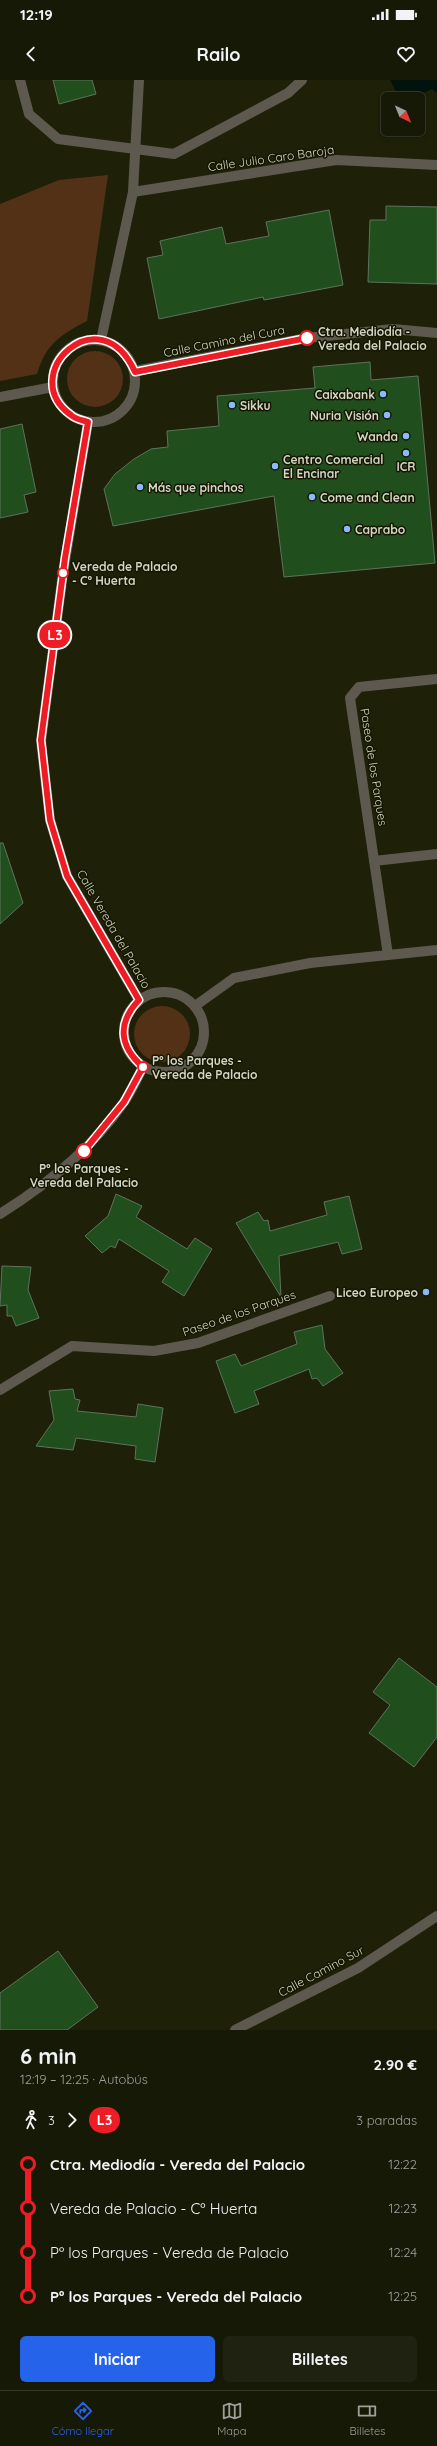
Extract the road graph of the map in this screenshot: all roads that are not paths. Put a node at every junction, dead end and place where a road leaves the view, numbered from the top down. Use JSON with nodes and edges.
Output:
{"nodes":[{"id":1,"x":20,"y":80,"type":"edge"},
{"id":2,"x":139,"y":80,"type":"edge"},
{"id":3,"x":302,"y":80,"type":"edge"},
{"id":4,"x":135,"y":150,"type":"junction"},
{"id":5,"x":437,"y":165,"type":"edge"},
{"id":6,"x":133,"y":192,"type":"junction"},
{"id":7,"x":437,"y":333,"type":"edge"},
{"id":8,"x":101,"y":340,"type":"junction"},
{"id":9,"x":135,"y":372,"type":"junction"},
{"id":10,"x":53,"y":387,"type":"junction"},
{"id":11,"x":0,"y":397,"type":"edge"},
{"id":12,"x":88,"y":422,"type":"junction"},
{"id":13,"x":437,"y":679,"type":"edge"},
{"id":14,"x":437,"y":854,"type":"edge"},
{"id":15,"x":374,"y":861,"type":"junction"},
{"id":16,"x":437,"y":950,"type":"edge"},
{"id":17,"x":388,"y":955,"type":"junction"},
{"id":18,"x":139,"y":1000,"type":"junction"},
{"id":19,"x":195,"y":1006,"type":"junction"},
{"id":20,"x":143,"y":1067,"type":"junction"},
{"id":21,"x":0,"y":1214,"type":"edge"},
{"id":22,"x":330,"y":1296,"type":"dead end"},
{"id":23,"x":0,"y":1390,"type":"edge"},
{"id":24,"x":437,"y":1916,"type":"edge"},
{"id":25,"x":235,"y":2030,"type":"edge"}],
"edges":[{"from":1,"to":4,"type":"street"},
{"from":2,"to":4,"type":"street"},
{"from":3,"to":4,"type":"street"},
{"from":4,"to":6,"type":"street"},
{"from":5,"to":6,"type":"street","name":"Calle Julio Caro Baroja"},
{"from":6,"to":8,"type":"street"},
{"from":7,"to":9,"type":"street","name":"Calle Camino del Cura"},
{"from":8,"to":9,"type":"street"},
{"from":8,"to":10,"type":"street"},
{"from":9,"to":12,"type":"street"},
{"from":10,"to":11,"type":"street"},
{"from":10,"to":12,"type":"street"},
{"from":12,"to":18,"type":"street","name":"Calle Vereda del Palacio"},
{"from":13,"to":15,"type":"street","name":"Paseo de los Parques"},
{"from":14,"to":15,"type":"street"},
{"from":15,"to":17,"type":"street","name":"Paseo de los Parques"},
{"from":16,"to":17,"type":"street"},
{"from":17,"to":19,"type":"street"},
{"from":18,"to":19,"type":"street"},
{"from":18,"to":20,"type":"street"},
{"from":19,"to":20,"type":"street"},
{"from":20,"to":21,"type":"street"},
{"from":22,"to":23,"type":"street","name":"Paseo de los Parques"},
{"from":24,"to":25,"type":"street","name":"Calle Camino Sur"}]}
